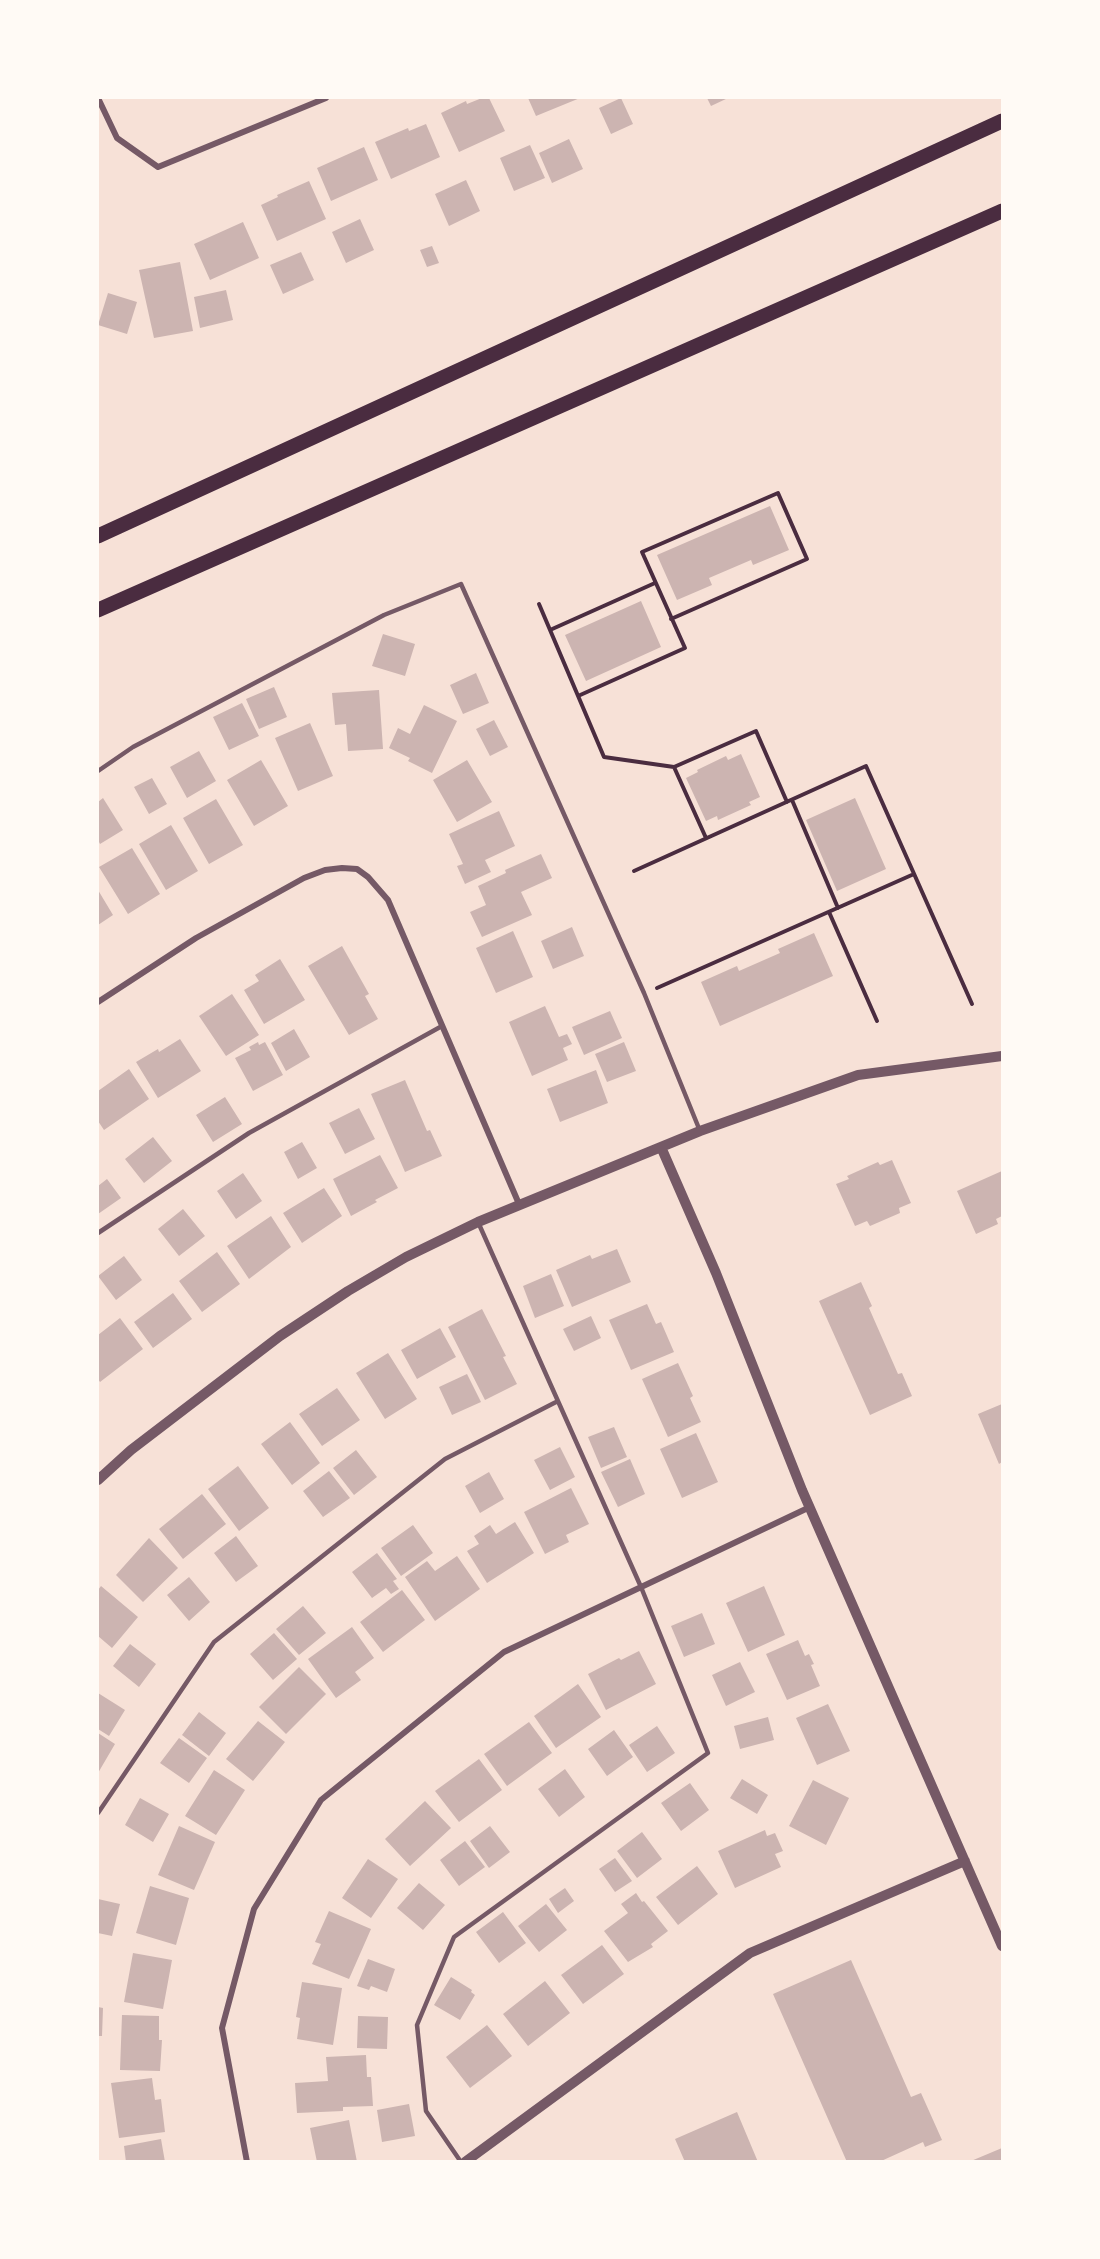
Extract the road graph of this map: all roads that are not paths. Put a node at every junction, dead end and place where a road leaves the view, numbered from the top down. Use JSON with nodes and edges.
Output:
{"nodes":[{"id":1,"x":98,"y":98,"type":"edge"},
{"id":2,"x":326,"y":98,"type":"edge"},
{"id":3,"x":1002,"y":121,"type":"edge"},
{"id":4,"x":1002,"y":211,"type":"edge"},
{"id":5,"x":98,"y":536,"type":"edge"},
{"id":6,"x":98,"y":610,"type":"edge"},
{"id":7,"x":98,"y":771,"type":"edge"},
{"id":8,"x":98,"y":1002,"type":"edge"},
{"id":9,"x":442,"y":1026,"type":"junction"},
{"id":10,"x":1002,"y":1056,"type":"edge"},
{"id":11,"x":700,"y":1131,"type":"junction"},
{"id":12,"x":661,"y":1146,"type":"junction"},
{"id":13,"x":519,"y":1204,"type":"junction"},
{"id":14,"x":478,"y":1222,"type":"junction"},
{"id":15,"x":98,"y":1233,"type":"edge"},
{"id":16,"x":558,"y":1401,"type":"junction"},
{"id":17,"x":98,"y":1480,"type":"edge"},
{"id":18,"x":810,"y":1507,"type":"junction"},
{"id":19,"x":640,"y":1587,"type":"junction"},
{"id":20,"x":98,"y":1813,"type":"edge"},
{"id":21,"x":965,"y":1861,"type":"junction"},
{"id":22,"x":1002,"y":1946,"type":"edge"},
{"id":23,"x":247,"y":2162,"type":"edge"},
{"id":24,"x":463,"y":2162,"type":"edge"}],
"edges":[{"from":1,"to":2,"type":"street"},
{"from":3,"to":5,"type":"main road"},
{"from":4,"to":6,"type":"main road"},
{"from":7,"to":11,"type":"lane"},
{"from":8,"to":9,"type":"street"},
{"from":9,"to":13,"type":"street"},
{"from":9,"to":15,"type":"lane"},
{"from":10,"to":11,"type":"street"},
{"from":11,"to":12,"type":"street"},
{"from":12,"to":13,"type":"street"},
{"from":12,"to":18,"type":"street"},
{"from":13,"to":14,"type":"street"},
{"from":14,"to":16,"type":"lane"},
{"from":14,"to":17,"type":"street"},
{"from":16,"to":19,"type":"lane"},
{"from":16,"to":20,"type":"lane"},
{"from":18,"to":19,"type":"street"},
{"from":18,"to":21,"type":"street"},
{"from":19,"to":23,"type":"street"},
{"from":19,"to":24,"type":"lane"},
{"from":21,"to":22,"type":"street"},
{"from":21,"to":24,"type":"street"}]}
